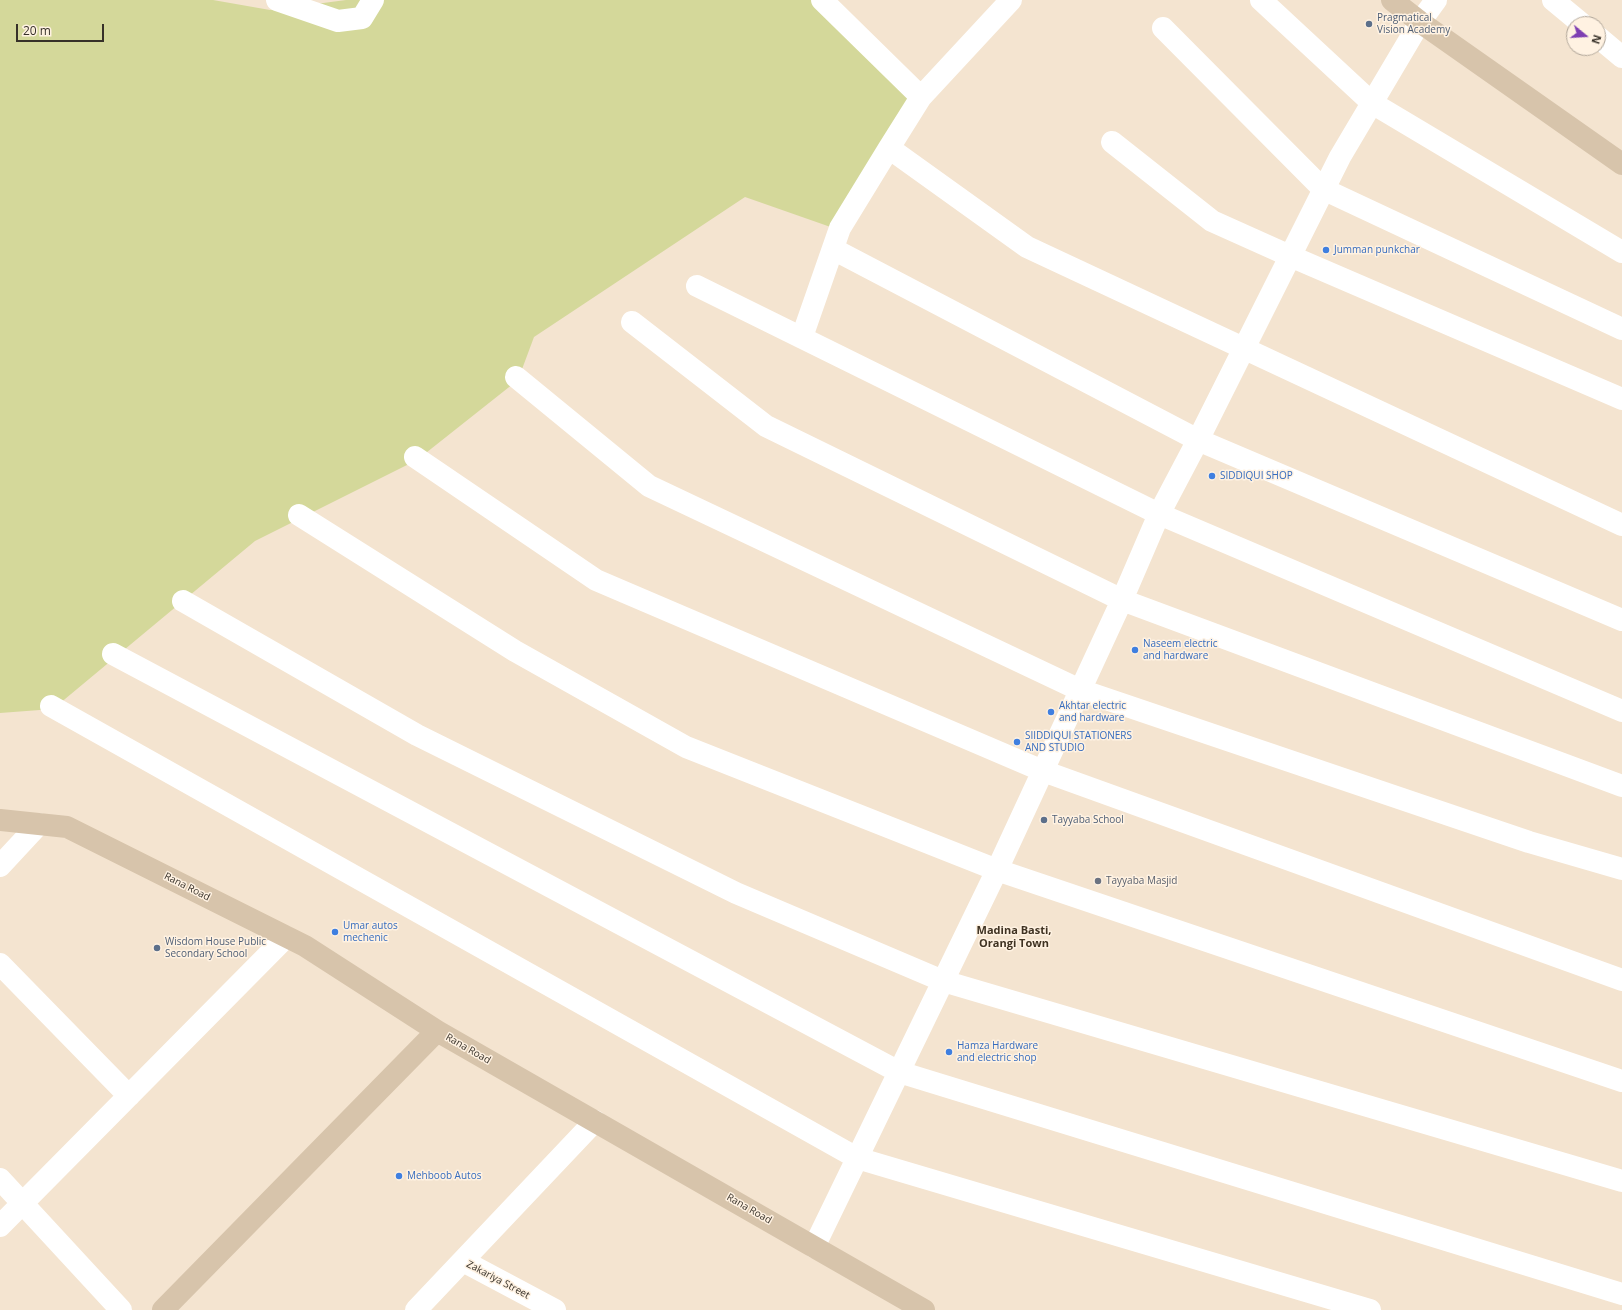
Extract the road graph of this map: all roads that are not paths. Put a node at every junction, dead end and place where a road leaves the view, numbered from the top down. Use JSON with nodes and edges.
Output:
{"nodes":[{"id":1,"x":277,"y":0,"type":"edge"},
{"id":2,"x":373,"y":0,"type":"edge"},
{"id":3,"x":822,"y":0,"type":"edge"},
{"id":4,"x":1011,"y":0,"type":"edge"},
{"id":5,"x":1261,"y":0,"type":"edge"},
{"id":6,"x":1392,"y":0,"type":"edge"},
{"id":7,"x":1436,"y":0,"type":"edge"},
{"id":8,"x":1552,"y":0,"type":"edge"},
{"id":9,"x":1572,"y":16,"type":"edge"},
{"id":10,"x":1420,"y":22,"type":"junction"},
{"id":11,"x":1163,"y":28,"type":"dead end"},
{"id":12,"x":1606,"y":44,"type":"edge"},
{"id":13,"x":1622,"y":57,"type":"edge"},
{"id":14,"x":921,"y":97,"type":"junction"},
{"id":15,"x":1372,"y":103,"type":"junction"},
{"id":16,"x":1112,"y":142,"type":"dead end"},
{"id":17,"x":889,"y":148,"type":"junction"},
{"id":18,"x":1622,"y":164,"type":"edge"},
{"id":19,"x":1324,"y":189,"type":"junction"},
{"id":20,"x":832,"y":249,"type":"junction"},
{"id":21,"x":1622,"y":252,"type":"edge"},
{"id":22,"x":1290,"y":256,"type":"junction"},
{"id":23,"x":697,"y":286,"type":"dead end"},
{"id":24,"x":632,"y":322,"type":"dead end"},
{"id":25,"x":1622,"y":329,"type":"edge"},
{"id":26,"x":802,"y":337,"type":"junction"},
{"id":27,"x":1244,"y":349,"type":"junction"},
{"id":28,"x":516,"y":376,"type":"dead end"},
{"id":29,"x":1622,"y":399,"type":"edge"},
{"id":30,"x":1198,"y":440,"type":"junction"},
{"id":31,"x":415,"y":457,"type":"dead end"},
{"id":32,"x":1159,"y":514,"type":"junction"},
{"id":33,"x":299,"y":515,"type":"dead end"},
{"id":34,"x":1622,"y":525,"type":"edge"},
{"id":35,"x":1122,"y":600,"type":"junction"},
{"id":36,"x":183,"y":601,"type":"dead end"},
{"id":37,"x":1622,"y":620,"type":"edge"},
{"id":38,"x":113,"y":654,"type":"dead end"},
{"id":39,"x":1080,"y":690,"type":"junction"},
{"id":40,"x":51,"y":706,"type":"dead end"},
{"id":41,"x":1622,"y":711,"type":"edge"},
{"id":42,"x":1043,"y":771,"type":"junction"},
{"id":43,"x":1622,"y":786,"type":"edge"},
{"id":44,"x":0,"y":820,"type":"edge"},
{"id":45,"x":39,"y":824,"type":"junction"},
{"id":46,"x":0,"y":866,"type":"edge"},
{"id":47,"x":1622,"y":869,"type":"edge"},
{"id":48,"x":997,"y":870,"type":"junction"},
{"id":49,"x":286,"y":937,"type":"junction"},
{"id":50,"x":0,"y":964,"type":"edge"},
{"id":51,"x":1622,"y":980,"type":"edge"},
{"id":52,"x":943,"y":981,"type":"junction"},
{"id":53,"x":437,"y":1031,"type":"junction"},
{"id":54,"x":899,"y":1072,"type":"junction"},
{"id":55,"x":1622,"y":1081,"type":"edge"},
{"id":56,"x":129,"y":1096,"type":"junction"},
{"id":57,"x":595,"y":1121,"type":"junction"},
{"id":58,"x":857,"y":1158,"type":"junction"},
{"id":59,"x":0,"y":1179,"type":"edge"},
{"id":60,"x":1622,"y":1181,"type":"edge"},
{"id":61,"x":22,"y":1203,"type":"junction"},
{"id":62,"x":0,"y":1226,"type":"edge"},
{"id":63,"x":814,"y":1247,"type":"junction"},
{"id":64,"x":463,"y":1261,"type":"junction"},
{"id":65,"x":1622,"y":1294,"type":"edge"},
{"id":66,"x":919,"y":1309,"type":"edge"},
{"id":67,"x":121,"y":1310,"type":"edge"},
{"id":68,"x":163,"y":1310,"type":"edge"},
{"id":69,"x":416,"y":1310,"type":"edge"},
{"id":70,"x":555,"y":1310,"type":"edge"},
{"id":71,"x":1370,"y":1310,"type":"edge"}],
"edges":[{"from":1,"to":2,"type":"street"},
{"from":3,"to":14,"type":"street"},
{"from":4,"to":14,"type":"street"},
{"from":5,"to":15,"type":"street"},
{"from":6,"to":10,"type":"street"},
{"from":7,"to":10,"type":"street"},
{"from":8,"to":9,"type":"street"},
{"from":10,"to":15,"type":"street"},
{"from":10,"to":18,"type":"street"},
{"from":11,"to":19,"type":"street"},
{"from":12,"to":13,"type":"street"},
{"from":14,"to":17,"type":"street"},
{"from":15,"to":19,"type":"street"},
{"from":15,"to":21,"type":"street"},
{"from":16,"to":22,"type":"street"},
{"from":17,"to":20,"type":"street"},
{"from":17,"to":27,"type":"street"},
{"from":19,"to":22,"type":"street"},
{"from":19,"to":25,"type":"street"},
{"from":20,"to":26,"type":"street"},
{"from":20,"to":30,"type":"street"},
{"from":22,"to":27,"type":"street"},
{"from":22,"to":29,"type":"street"},
{"from":23,"to":26,"type":"street"},
{"from":24,"to":35,"type":"street"},
{"from":26,"to":32,"type":"street"},
{"from":27,"to":30,"type":"street"},
{"from":27,"to":34,"type":"street"},
{"from":28,"to":39,"type":"street"},
{"from":30,"to":32,"type":"street"},
{"from":30,"to":37,"type":"street"},
{"from":31,"to":42,"type":"street"},
{"from":32,"to":35,"type":"street"},
{"from":32,"to":41,"type":"street"},
{"from":33,"to":48,"type":"street"},
{"from":35,"to":39,"type":"street"},
{"from":35,"to":43,"type":"street"},
{"from":36,"to":52,"type":"street"},
{"from":38,"to":54,"type":"street"},
{"from":39,"to":42,"type":"street"},
{"from":39,"to":47,"type":"street"},
{"from":40,"to":58,"type":"street"},
{"from":42,"to":48,"type":"street"},
{"from":42,"to":51,"type":"street"},
{"from":44,"to":45,"type":"street","name":"Rana Road"},
{"from":45,"to":46,"type":"street"},
{"from":45,"to":49,"type":"street","name":"Rana Road"},
{"from":48,"to":52,"type":"street"},
{"from":48,"to":55,"type":"street"},
{"from":49,"to":53,"type":"street","name":"Rana Road"},
{"from":49,"to":56,"type":"street"},
{"from":50,"to":56,"type":"street"},
{"from":52,"to":54,"type":"street"},
{"from":52,"to":60,"type":"street"},
{"from":53,"to":57,"type":"street","name":"Rana Road"},
{"from":53,"to":68,"type":"street"},
{"from":54,"to":58,"type":"street"},
{"from":54,"to":65,"type":"street"},
{"from":56,"to":61,"type":"street"},
{"from":57,"to":63,"type":"street","name":"Rana Road"},
{"from":57,"to":64,"type":"street"},
{"from":58,"to":63,"type":"street"},
{"from":58,"to":71,"type":"street"},
{"from":59,"to":61,"type":"street"},
{"from":61,"to":62,"type":"street"},
{"from":61,"to":67,"type":"street"},
{"from":63,"to":66,"type":"street","name":"Rana Road"},
{"from":64,"to":69,"type":"street"},
{"from":64,"to":70,"type":"street","name":"Zakariya Street"}]}
